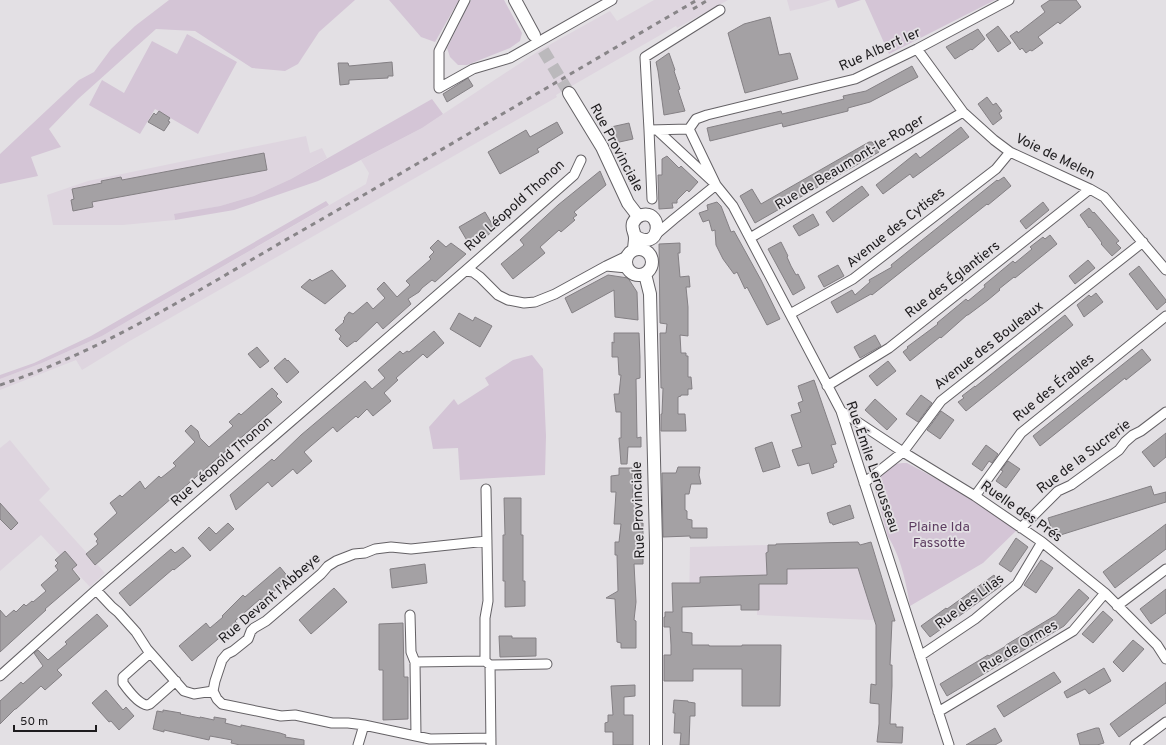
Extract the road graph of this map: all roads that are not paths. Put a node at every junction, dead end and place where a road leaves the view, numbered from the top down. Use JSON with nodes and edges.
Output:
{"nodes":[{"id":1,"x":465,"y":0,"type":"edge"},
{"id":2,"x":515,"y":0,"type":"edge"},
{"id":3,"x":612,"y":0,"type":"edge"},
{"id":4,"x":1009,"y":0,"type":"edge"},
{"id":5,"x":720,"y":10,"type":"dead end"},
{"id":6,"x":534,"y":35,"type":"tunnel mouth"},
{"id":7,"x":917,"y":49,"type":"junction"},
{"id":8,"x":569,"y":93,"type":"tunnel mouth"},
{"id":9,"x":963,"y":112,"type":"junction"},
{"id":10,"x":689,"y":129,"type":"junction"},
{"id":11,"x":653,"y":130,"type":"junction"},
{"id":12,"x":1010,"y":152,"type":"junction"},
{"id":13,"x":581,"y":160,"type":"dead end"},
{"id":14,"x":716,"y":185,"type":"junction"},
{"id":15,"x":1090,"y":189,"type":"junction"},
{"id":16,"x":652,"y":200,"type":"dead end"},
{"id":17,"x":638,"y":216,"type":"junction"},
{"id":18,"x":653,"y":218,"type":"junction"},
{"id":19,"x":674,"y":219,"type":"junction"},
{"id":20,"x":635,"y":236,"type":"junction"},
{"id":21,"x":651,"y":238,"type":"junction"},
{"id":22,"x":750,"y":238,"type":"junction"},
{"id":23,"x":1143,"y":242,"type":"junction"},
{"id":24,"x":631,"y":253,"type":"junction"},
{"id":25,"x":647,"y":253,"type":"junction"},
{"id":26,"x":606,"y":266,"type":"junction"},
{"id":27,"x":627,"y":268,"type":"junction"},
{"id":28,"x":1166,"y":270,"type":"edge"},
{"id":29,"x":465,"y":271,"type":"junction"},
{"id":30,"x":645,"y":274,"type":"junction"},
{"id":31,"x":790,"y":314,"type":"junction"},
{"id":32,"x":1166,"y":316,"type":"edge"},
{"id":33,"x":828,"y":386,"type":"junction"},
{"id":34,"x":841,"y":411,"type":"junction"},
{"id":35,"x":1166,"y":412,"type":"edge"},
{"id":36,"x":903,"y":452,"type":"junction"},
{"id":37,"x":864,"y":482,"type":"junction"},
{"id":38,"x":486,"y":488,"type":"dead end"},
{"id":39,"x":975,"y":496,"type":"junction"},
{"id":40,"x":1022,"y":528,"type":"junction"},
{"id":41,"x":487,"y":540,"type":"junction"},
{"id":42,"x":1042,"y":542,"type":"junction"},
{"id":43,"x":1166,"y":569,"type":"edge"},
{"id":44,"x":96,"y":590,"type":"junction"},
{"id":45,"x":1105,"y":593,"type":"junction"},
{"id":46,"x":1118,"y":606,"type":"junction"},
{"id":47,"x":410,"y":614,"type":"dead end"},
{"id":48,"x":149,"y":651,"type":"junction"},
{"id":49,"x":920,"y":656,"type":"junction"},
{"id":50,"x":1166,"y":659,"type":"edge"},
{"id":51,"x":415,"y":662,"type":"junction"},
{"id":52,"x":488,"y":663,"type":"junction"},
{"id":53,"x":547,"y":664,"type":"dead end"},
{"id":54,"x":0,"y":676,"type":"edge"},
{"id":55,"x":176,"y":681,"type":"junction"},
{"id":56,"x":213,"y":691,"type":"junction"},
{"id":57,"x":938,"y":712,"type":"junction"},
{"id":58,"x":1166,"y":722,"type":"edge"},
{"id":59,"x":364,"y":725,"type":"junction"},
{"id":60,"x":416,"y":736,"type":"junction"},
{"id":61,"x":491,"y":742,"type":"edge"},
{"id":62,"x":358,"y":745,"type":"edge"},
{"id":63,"x":656,"y":745,"type":"edge"},
{"id":64,"x":949,"y":745,"type":"edge"},
{"id":65,"x":1134,"y":745,"type":"edge"}],
"edges":[{"from":1,"to":3,"type":"street"},
{"from":2,"to":6,"type":"main road"},
{"from":4,"to":7,"type":"street","name":"Rue Albert Ier"},
{"from":5,"to":11,"type":"street"},
{"from":7,"to":9,"type":"street","name":"Voie de Melen"},
{"from":7,"to":10,"type":"street","name":"Rue Albert Ier"},
{"from":8,"to":17,"type":"main road","name":"Rue Provinciale"},
{"from":9,"to":12,"type":"street","name":"Voie de Melen"},
{"from":9,"to":22,"type":"street","name":"Rue de Beaumont-le-Roger"},
{"from":10,"to":11,"type":"street"},
{"from":10,"to":14,"type":"street","name":"Rue Émile Lerousseau"},
{"from":11,"to":14,"type":"street"},
{"from":11,"to":16,"type":"street"},
{"from":12,"to":15,"type":"street","name":"Voie de Melen"},
{"from":12,"to":31,"type":"street","name":"Avenue des Cytises"},
{"from":13,"to":29,"type":"street","name":"Rue Léopold Thonon"},
{"from":14,"to":19,"type":"street"},
{"from":14,"to":22,"type":"street","name":"Rue Émile Lerousseau"},
{"from":15,"to":23,"type":"street","name":"Voie de Melen"},
{"from":15,"to":33,"type":"street","name":"Rue des Églantiers"},
{"from":17,"to":18,"type":"main road"},
{"from":17,"to":20,"type":"main road"},
{"from":18,"to":19,"type":"street"},
{"from":18,"to":21,"type":"main road"},
{"from":19,"to":21,"type":"street"},
{"from":20,"to":21,"type":"main road"},
{"from":20,"to":24,"type":"main road"},
{"from":21,"to":25,"type":"main road"},
{"from":22,"to":31,"type":"street","name":"Rue Émile Lerousseau"},
{"from":23,"to":28,"type":"street","name":"Voie de Melen"},
{"from":23,"to":36,"type":"street","name":"Avenue des Bouleaux"},
{"from":24,"to":25,"type":"main road"},
{"from":24,"to":26,"type":"street","name":"Rue Léopold Thonon"},
{"from":24,"to":27,"type":"main road"},
{"from":25,"to":30,"type":"main road"},
{"from":26,"to":27,"type":"street"},
{"from":26,"to":29,"type":"street","name":"Rue Léopold Thonon"},
{"from":27,"to":30,"type":"main road"},
{"from":29,"to":44,"type":"street","name":"Rue Léopold Thonon"},
{"from":30,"to":63,"type":"main road","name":"Rue Provinciale"},
{"from":31,"to":33,"type":"street","name":"Rue Émile Lerousseau"},
{"from":32,"to":39,"type":"street","name":"Rue des Érables"},
{"from":33,"to":34,"type":"street","name":"Rue Émile Lerousseau"},
{"from":34,"to":36,"type":"street","name":"Ruelle des Prés"},
{"from":34,"to":37,"type":"street","name":"Rue Émile Lerousseau"},
{"from":35,"to":40,"type":"street","name":"Rue de la Sucrerie"},
{"from":36,"to":37,"type":"street","name":"Avenue des Bouleaux"},
{"from":36,"to":39,"type":"street","name":"Ruelle des Prés"},
{"from":37,"to":49,"type":"street","name":"Rue Émile Lerousseau"},
{"from":38,"to":41,"type":"street"},
{"from":39,"to":40,"type":"street","name":"Ruelle des Prés"},
{"from":40,"to":42,"type":"street","name":"Ruelle des Prés"},
{"from":41,"to":52,"type":"street"},
{"from":41,"to":56,"type":"street","name":"Rue Devant l'Abbeye"},
{"from":42,"to":45,"type":"street","name":"Ruelle des Prés"},
{"from":42,"to":49,"type":"street","name":"Rue des Lilas"},
{"from":43,"to":46,"type":"street"},
{"from":44,"to":48,"type":"street"},
{"from":44,"to":54,"type":"street","name":"Rue Léopold Thonon"},
{"from":45,"to":46,"type":"street","name":"Ruelle des Prés"},
{"from":45,"to":57,"type":"street","name":"Rue de Ormes"},
{"from":46,"to":50,"type":"street","name":"Ruelle des Prés"},
{"from":47,"to":51,"type":"street"},
{"from":48,"to":55,"type":"street"},
{"from":48,"to":55,"type":"street"},
{"from":49,"to":57,"type":"street","name":"Rue Émile Lerousseau"},
{"from":51,"to":52,"type":"street"},
{"from":51,"to":60,"type":"street"},
{"from":52,"to":53,"type":"street"},
{"from":52,"to":61,"type":"street"},
{"from":55,"to":56,"type":"street"},
{"from":56,"to":59,"type":"street"},
{"from":57,"to":64,"type":"street","name":"Rue Émile Lerousseau"},
{"from":58,"to":65,"type":"street"},
{"from":59,"to":60,"type":"street"},
{"from":59,"to":62,"type":"street"},
{"from":60,"to":61,"type":"street"}]}
